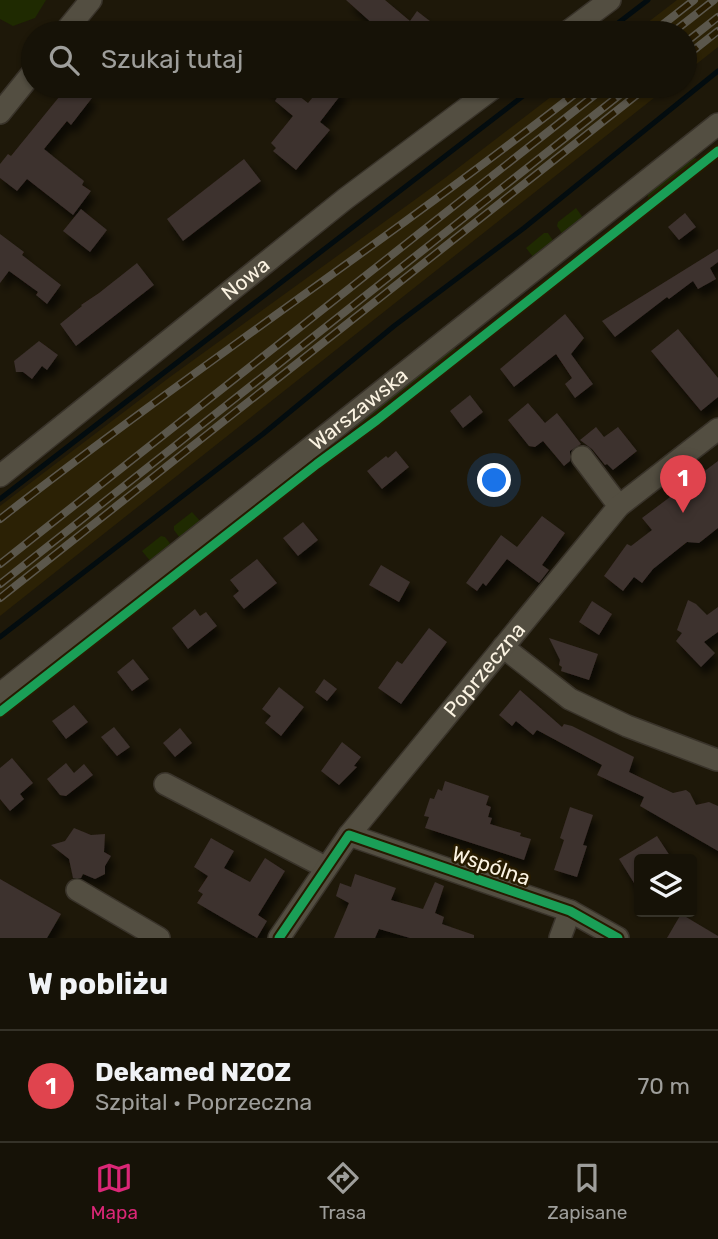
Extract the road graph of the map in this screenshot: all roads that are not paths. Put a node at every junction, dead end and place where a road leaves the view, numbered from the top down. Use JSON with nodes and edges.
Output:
{"nodes":[{"id":1,"x":91,"y":0,"type":"edge"},
{"id":2,"x":610,"y":0,"type":"edge"},
{"id":3,"x":74,"y":21,"type":"edge"},
{"id":4,"x":582,"y":21,"type":"edge"},
{"id":5,"x":21,"y":87,"type":"edge"},
{"id":6,"x":480,"y":98,"type":"edge"},
{"id":7,"x":0,"y":113,"type":"edge"},
{"id":8,"x":718,"y":124,"type":"edge"},
{"id":9,"x":718,"y":429,"type":"edge"},
{"id":10,"x":582,"y":457,"type":"dead end"},
{"id":11,"x":0,"y":476,"type":"edge"},
{"id":12,"x":619,"y":506,"type":"junction"},
{"id":13,"x":503,"y":647,"type":"junction"},
{"id":14,"x":0,"y":694,"type":"edge"},
{"id":15,"x":717,"y":760,"type":"edge"},
{"id":16,"x":165,"y":783,"type":"dead end"},
{"id":17,"x":349,"y":835,"type":"junction"},
{"id":18,"x":325,"y":867,"type":"junction"},
{"id":19,"x":77,"y":890,"type":"dead end"},
{"id":20,"x":570,"y":911,"type":"junction"},
{"id":21,"x":159,"y":938,"type":"edge"},
{"id":22,"x":279,"y":938,"type":"edge"},
{"id":23,"x":560,"y":938,"type":"edge"},
{"id":24,"x":618,"y":938,"type":"edge"}],
"edges":[{"from":1,"to":3,"type":"street"},
{"from":2,"to":4,"type":"street"},
{"from":5,"to":7,"type":"street"},
{"from":6,"to":11,"type":"street","name":"Nowa"},
{"from":8,"to":14,"type":"street","name":"Warszawska"},
{"from":9,"to":12,"type":"street","name":"Poprzeczna"},
{"from":10,"to":12,"type":"street"},
{"from":12,"to":13,"type":"street","name":"Poprzeczna"},
{"from":13,"to":15,"type":"street"},
{"from":13,"to":17,"type":"street","name":"Poprzeczna"},
{"from":16,"to":18,"type":"street"},
{"from":17,"to":18,"type":"street","name":"Poprzeczna"},
{"from":17,"to":20,"type":"street","name":"Wspólna"},
{"from":18,"to":22,"type":"street","name":"Poprzeczna"},
{"from":19,"to":21,"type":"street"},
{"from":20,"to":23,"type":"street"},
{"from":20,"to":24,"type":"street","name":"Wspólna"}]}
